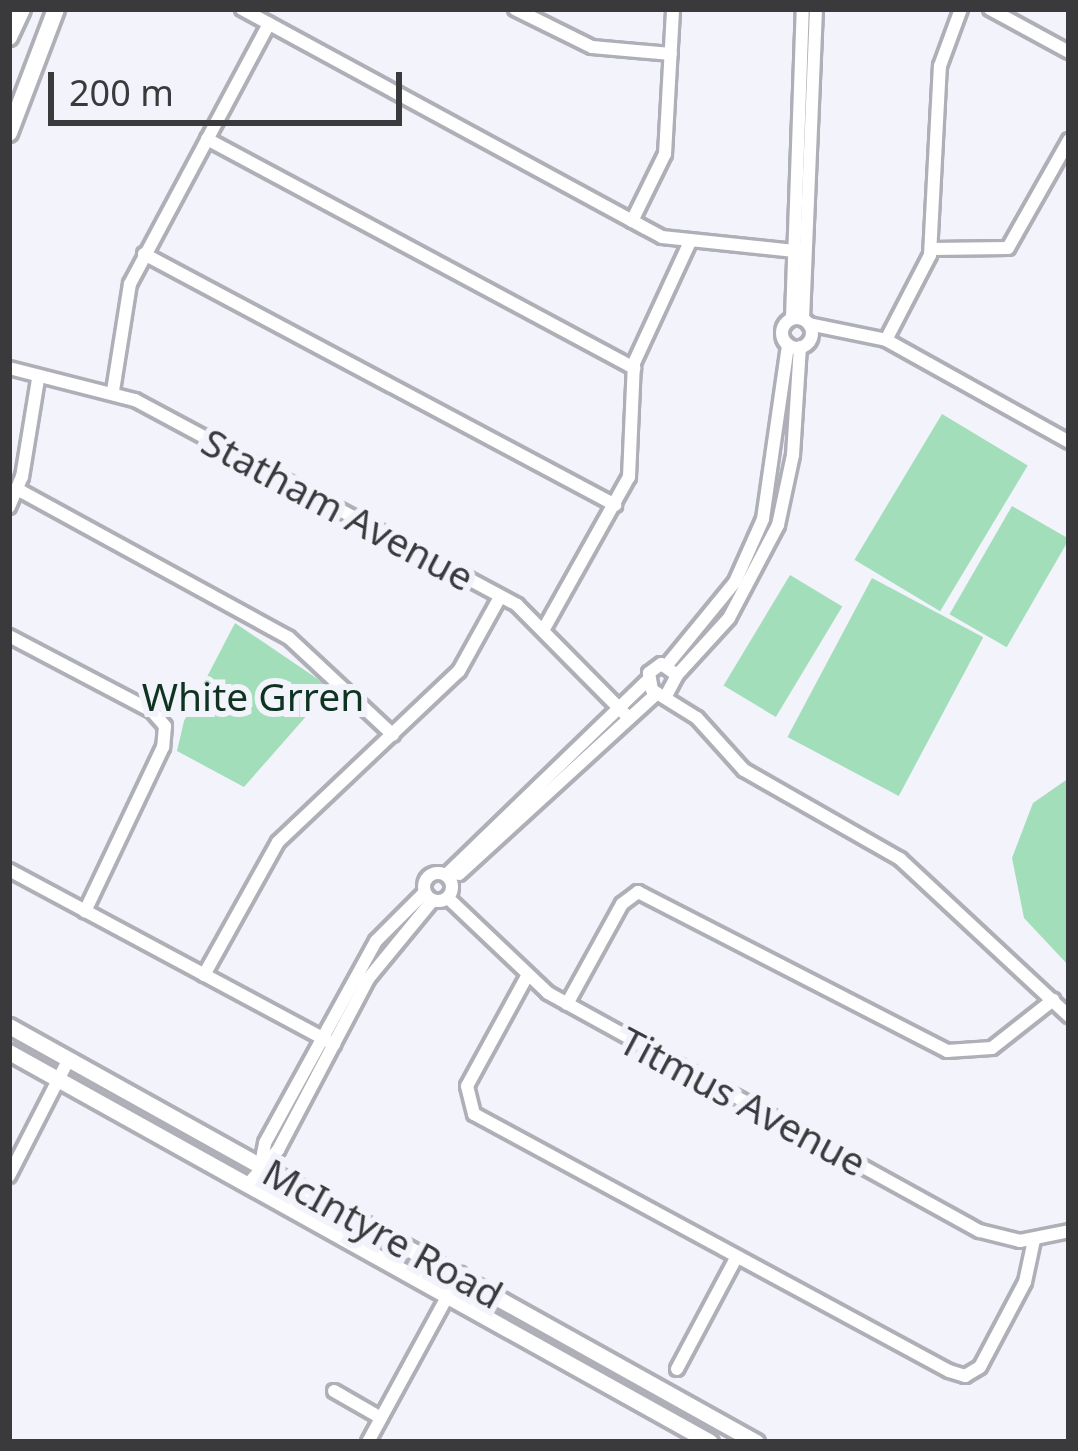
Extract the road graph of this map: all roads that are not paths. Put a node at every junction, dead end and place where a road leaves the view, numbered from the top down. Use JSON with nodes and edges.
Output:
{"nodes":[{"id":1,"x":22,"y":9,"type":"edge"},
{"id":2,"x":56,"y":9,"type":"edge"},
{"id":3,"x":242,"y":9,"type":"edge"},
{"id":4,"x":515,"y":9,"type":"edge"},
{"id":5,"x":673,"y":9,"type":"edge"},
{"id":6,"x":803,"y":9,"type":"edge"},
{"id":7,"x":816,"y":9,"type":"edge"},
{"id":8,"x":961,"y":9,"type":"edge"},
{"id":9,"x":990,"y":9,"type":"edge"},
{"id":10,"x":269,"y":24,"type":"junction"},
{"id":11,"x":9,"y":37,"type":"edge"},
{"id":12,"x":1069,"y":52,"type":"edge"},
{"id":13,"x":671,"y":54,"type":"junction"},
{"id":14,"x":9,"y":133,"type":"edge"},
{"id":15,"x":207,"y":139,"type":"junction"},
{"id":16,"x":1069,"y":140,"type":"edge"},
{"id":17,"x":632,"y":221,"type":"junction"},
{"id":18,"x":689,"y":244,"type":"junction"},
{"id":19,"x":931,"y":249,"type":"junction"},
{"id":20,"x":788,"y":250,"type":"junction"},
{"id":21,"x":804,"y":252,"type":"junction"},
{"id":22,"x":145,"y":254,"type":"junction"},
{"id":23,"x":801,"y":332,"type":"junction"},
{"id":24,"x":886,"y":340,"type":"junction"},
{"id":25,"x":9,"y":368,"type":"edge"},
{"id":26,"x":634,"y":368,"type":"junction"},
{"id":27,"x":38,"y":379,"type":"junction"},
{"id":28,"x":112,"y":392,"type":"junction"},
{"id":29,"x":1069,"y":442,"type":"edge"},
{"id":30,"x":17,"y":489,"type":"junction"},
{"id":31,"x":615,"y":505,"type":"junction"},
{"id":32,"x":9,"y":507,"type":"edge"},
{"id":33,"x":500,"y":597,"type":"junction"},
{"id":34,"x":544,"y":627,"type":"junction"},
{"id":35,"x":9,"y":635,"type":"edge"},
{"id":36,"x":648,"y":680,"type":"junction"},
{"id":37,"x":669,"y":683,"type":"junction"},
{"id":38,"x":623,"y":712,"type":"junction"},
{"id":39,"x":393,"y":735,"type":"junction"},
{"id":40,"x":9,"y":870,"type":"edge"},
{"id":41,"x":449,"y":878,"type":"junction"},
{"id":42,"x":429,"y":897,"type":"junction"},
{"id":43,"x":448,"y":898,"type":"junction"},
{"id":44,"x":85,"y":911,"type":"junction"},
{"id":45,"x":204,"y":975,"type":"junction"},
{"id":46,"x":526,"y":978,"type":"junction"},
{"id":47,"x":1054,"y":1000,"type":"junction"},
{"id":48,"x":568,"y":1004,"type":"junction"},
{"id":49,"x":1069,"y":1016,"type":"edge"},
{"id":50,"x":9,"y":1026,"type":"edge"},
{"id":51,"x":327,"y":1041,"type":"junction"},
{"id":52,"x":9,"y":1052,"type":"edge"},
{"id":53,"x":69,"y":1059,"type":"junction"},
{"id":54,"x":59,"y":1079,"type":"junction"},
{"id":55,"x":261,"y":1165,"type":"junction"},
{"id":56,"x":9,"y":1176,"type":"edge"},
{"id":57,"x":250,"y":1182,"type":"junction"},
{"id":58,"x":1069,"y":1231,"type":"edge"},
{"id":59,"x":1034,"y":1240,"type":"junction"},
{"id":60,"x":736,"y":1258,"type":"junction"},
{"id":61,"x":460,"y":1274,"type":"junction"},
{"id":62,"x":449,"y":1292,"type":"junction"},
{"id":63,"x":677,"y":1369,"type":"dead end"},
{"id":64,"x":334,"y":1391,"type":"dead end"},
{"id":65,"x":381,"y":1418,"type":"junction"},
{"id":66,"x":724,"y":1426,"type":"junction"},
{"id":67,"x":368,"y":1442,"type":"edge"},
{"id":68,"x":712,"y":1442,"type":"edge"},
{"id":69,"x":756,"y":1442,"type":"edge"}],
"edges":[{"from":1,"to":11,"type":"highway"},
{"from":2,"to":14,"type":"highway"},
{"from":3,"to":10,"type":"street"},
{"from":4,"to":13,"type":"street"},
{"from":5,"to":13,"type":"street"},
{"from":6,"to":20,"type":"street"},
{"from":7,"to":21,"type":"street"},
{"from":8,"to":19,"type":"street"},
{"from":9,"to":12,"type":"street"},
{"from":10,"to":15,"type":"street"},
{"from":10,"to":17,"type":"street"},
{"from":13,"to":17,"type":"street"},
{"from":15,"to":22,"type":"street"},
{"from":15,"to":26,"type":"street"},
{"from":16,"to":19,"type":"street"},
{"from":17,"to":18,"type":"street"},
{"from":18,"to":20,"type":"street"},
{"from":18,"to":26,"type":"street"},
{"from":19,"to":24,"type":"street"},
{"from":20,"to":21,"type":"street"},
{"from":20,"to":23,"type":"street"},
{"from":21,"to":23,"type":"street"},
{"from":22,"to":28,"type":"street"},
{"from":22,"to":31,"type":"street"},
{"from":23,"to":24,"type":"street"},
{"from":23,"to":37,"type":"street"},
{"from":24,"to":29,"type":"street"},
{"from":25,"to":27,"type":"street","name":"Statham Avenue"},
{"from":26,"to":31,"type":"street"},
{"from":27,"to":28,"type":"street","name":"Statham Avenue"},
{"from":27,"to":30,"type":"street"},
{"from":28,"to":33,"type":"street","name":"Statham Avenue"},
{"from":30,"to":32,"type":"street"},
{"from":30,"to":39,"type":"street"},
{"from":31,"to":34,"type":"street"},
{"from":33,"to":34,"type":"street","name":"Statham Avenue"},
{"from":33,"to":39,"type":"street"},
{"from":34,"to":38,"type":"street","name":"Statham Avenue"},
{"from":35,"to":44,"type":"street"},
{"from":36,"to":37,"type":"street"},
{"from":36,"to":37,"type":"street"},
{"from":36,"to":38,"type":"street"},
{"from":37,"to":38,"type":"street"},
{"from":37,"to":47,"type":"street"},
{"from":38,"to":41,"type":"street"},
{"from":39,"to":45,"type":"street"},
{"from":40,"to":44,"type":"street"},
{"from":41,"to":42,"type":"street"},
{"from":41,"to":43,"type":"street"},
{"from":42,"to":43,"type":"street"},
{"from":42,"to":51,"type":"street"},
{"from":43,"to":46,"type":"street","name":"Titmus Avenue"},
{"from":44,"to":45,"type":"street"},
{"from":45,"to":51,"type":"street"},
{"from":46,"to":48,"type":"street","name":"Titmus Avenue"},
{"from":46,"to":60,"type":"street"},
{"from":47,"to":48,"type":"street"},
{"from":47,"to":49,"type":"street"},
{"from":48,"to":59,"type":"street","name":"Titmus Avenue"},
{"from":50,"to":53,"type":"main road","name":"McIntyre Road"},
{"from":51,"to":55,"type":"street"},
{"from":52,"to":54,"type":"main road","name":"McIntyre Road"},
{"from":53,"to":54,"type":"street"},
{"from":53,"to":55,"type":"main road","name":"McIntyre Road"},
{"from":54,"to":56,"type":"street"},
{"from":54,"to":57,"type":"main road","name":"McIntyre Road"},
{"from":55,"to":57,"type":"street"},
{"from":55,"to":61,"type":"main road","name":"McIntyre Road"},
{"from":57,"to":62,"type":"main road","name":"McIntyre Road"},
{"from":58,"to":59,"type":"street","name":"Titmus Avenue"},
{"from":59,"to":60,"type":"street"},
{"from":60,"to":63,"type":"street"},
{"from":61,"to":62,"type":"street"},
{"from":61,"to":66,"type":"main road","name":"McIntyre Road"},
{"from":62,"to":65,"type":"street"},
{"from":62,"to":68,"type":"main road","name":"McIntyre Road"},
{"from":64,"to":65,"type":"street"},
{"from":65,"to":67,"type":"street"},
{"from":66,"to":68,"type":"street"},
{"from":66,"to":69,"type":"main road","name":"McIntyre Road"}]}
